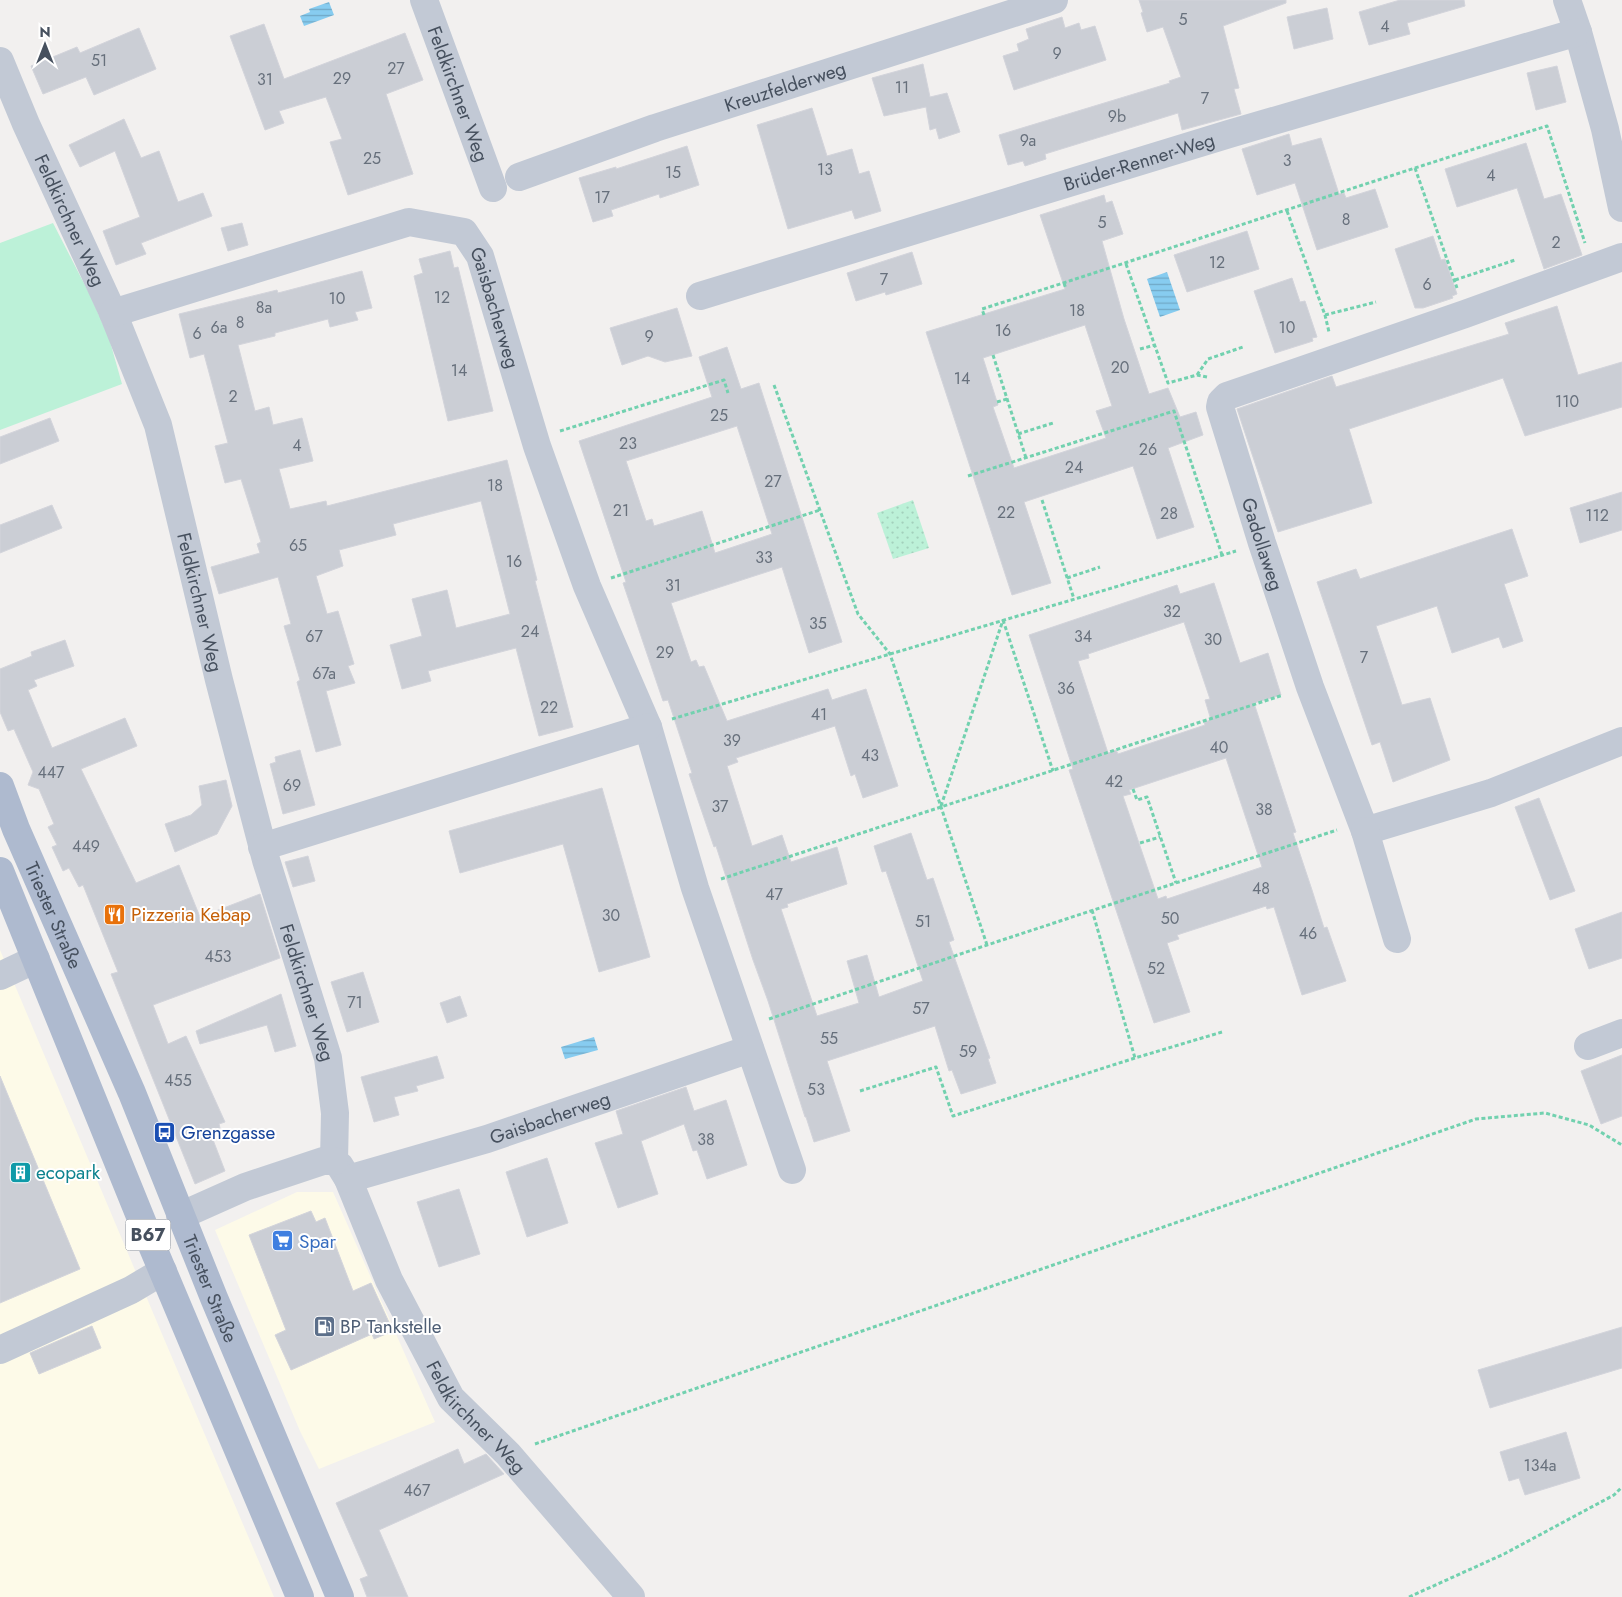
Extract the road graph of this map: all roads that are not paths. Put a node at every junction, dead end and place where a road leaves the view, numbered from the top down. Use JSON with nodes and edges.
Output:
{"nodes":[{"id":1,"x":424,"y":0,"type":"edge"},
{"id":2,"x":1054,"y":0,"type":"edge"},
{"id":3,"x":1567,"y":0,"type":"edge"},
{"id":4,"x":1578,"y":32,"type":"junction"},
{"id":5,"x":0,"y":61,"type":"edge"},
{"id":6,"x":519,"y":177,"type":"dead end"},
{"id":7,"x":493,"y":188,"type":"dead end"},
{"id":8,"x":1622,"y":208,"type":"edge"},
{"id":9,"x":1622,"y":257,"type":"edge"},
{"id":10,"x":700,"y":296,"type":"dead end"},
{"id":11,"x":113,"y":314,"type":"junction"},
{"id":12,"x":648,"y":727,"type":"junction"},
{"id":13,"x":1622,"y":741,"type":"edge"},
{"id":14,"x":0,"y":786,"type":"edge"},
{"id":15,"x":1365,"y":831,"type":"junction"},
{"id":16,"x":8,"y":834,"type":"edge"},
{"id":17,"x":262,"y":847,"type":"junction"},
{"id":18,"x":0,"y":871,"type":"edge"},
{"id":19,"x":1397,"y":939,"type":"dead end"},
{"id":20,"x":36,"y":959,"type":"junction"},
{"id":21,"x":0,"y":976,"type":"edge"},
{"id":22,"x":1622,"y":1033,"type":"edge"},
{"id":23,"x":747,"y":1038,"type":"junction"},
{"id":24,"x":1588,"y":1046,"type":"dead end"},
{"id":25,"x":341,"y":1170,"type":"junction"},
{"id":26,"x":792,"y":1170,"type":"dead end"},
{"id":27,"x":180,"y":1216,"type":"junction"},
{"id":28,"x":163,"y":1271,"type":"junction"},
{"id":29,"x":0,"y":1350,"type":"edge"},
{"id":30,"x":300,"y":1597,"type":"edge"},
{"id":31,"x":340,"y":1597,"type":"edge"},
{"id":32,"x":631,"y":1597,"type":"edge"}],
"edges":[{"from":1,"to":7,"type":"street","name":"Feldkirchner Weg"},
{"from":2,"to":6,"type":"street","name":"Kreuzfelderweg"},
{"from":3,"to":4,"type":"street"},
{"from":4,"to":8,"type":"street"},
{"from":4,"to":10,"type":"street","name":"Brüder-Renner-Weg"},
{"from":5,"to":11,"type":"street","name":"Feldkirchner Weg"},
{"from":9,"to":15,"type":"street","name":"Gadollaweg"},
{"from":11,"to":12,"type":"street","name":"Gaisbacherweg"},
{"from":11,"to":17,"type":"street","name":"Feldkirchner Weg"},
{"from":12,"to":17,"type":"street"},
{"from":12,"to":23,"type":"street","name":"Gaisbacherweg"},
{"from":13,"to":15,"type":"street"},
{"from":14,"to":16,"type":"main road","name":"Triester Straße","number":"B67"},
{"from":15,"to":19,"type":"street","name":"Gadollaweg"},
{"from":16,"to":27,"type":"main road","name":"Triester Straße","number":"B67"},
{"from":17,"to":25,"type":"street","name":"Feldkirchner Weg"},
{"from":18,"to":20,"type":"main road","name":"Triester Straße","number":"B67"},
{"from":20,"to":21,"type":"street"},
{"from":20,"to":28,"type":"main road","name":"Triester Straße","number":"B67"},
{"from":22,"to":24,"type":"street"},
{"from":23,"to":25,"type":"street","name":"Gaisbacherweg"},
{"from":23,"to":26,"type":"street","name":"Gaisbacherweg"},
{"from":25,"to":27,"type":"street"},
{"from":25,"to":32,"type":"street","name":"Feldkirchner Weg"},
{"from":27,"to":31,"type":"main road","name":"Triester Straße","number":"B67"},
{"from":28,"to":29,"type":"street"},
{"from":28,"to":30,"type":"main road","name":"Triester Straße","number":"B67"}]}
